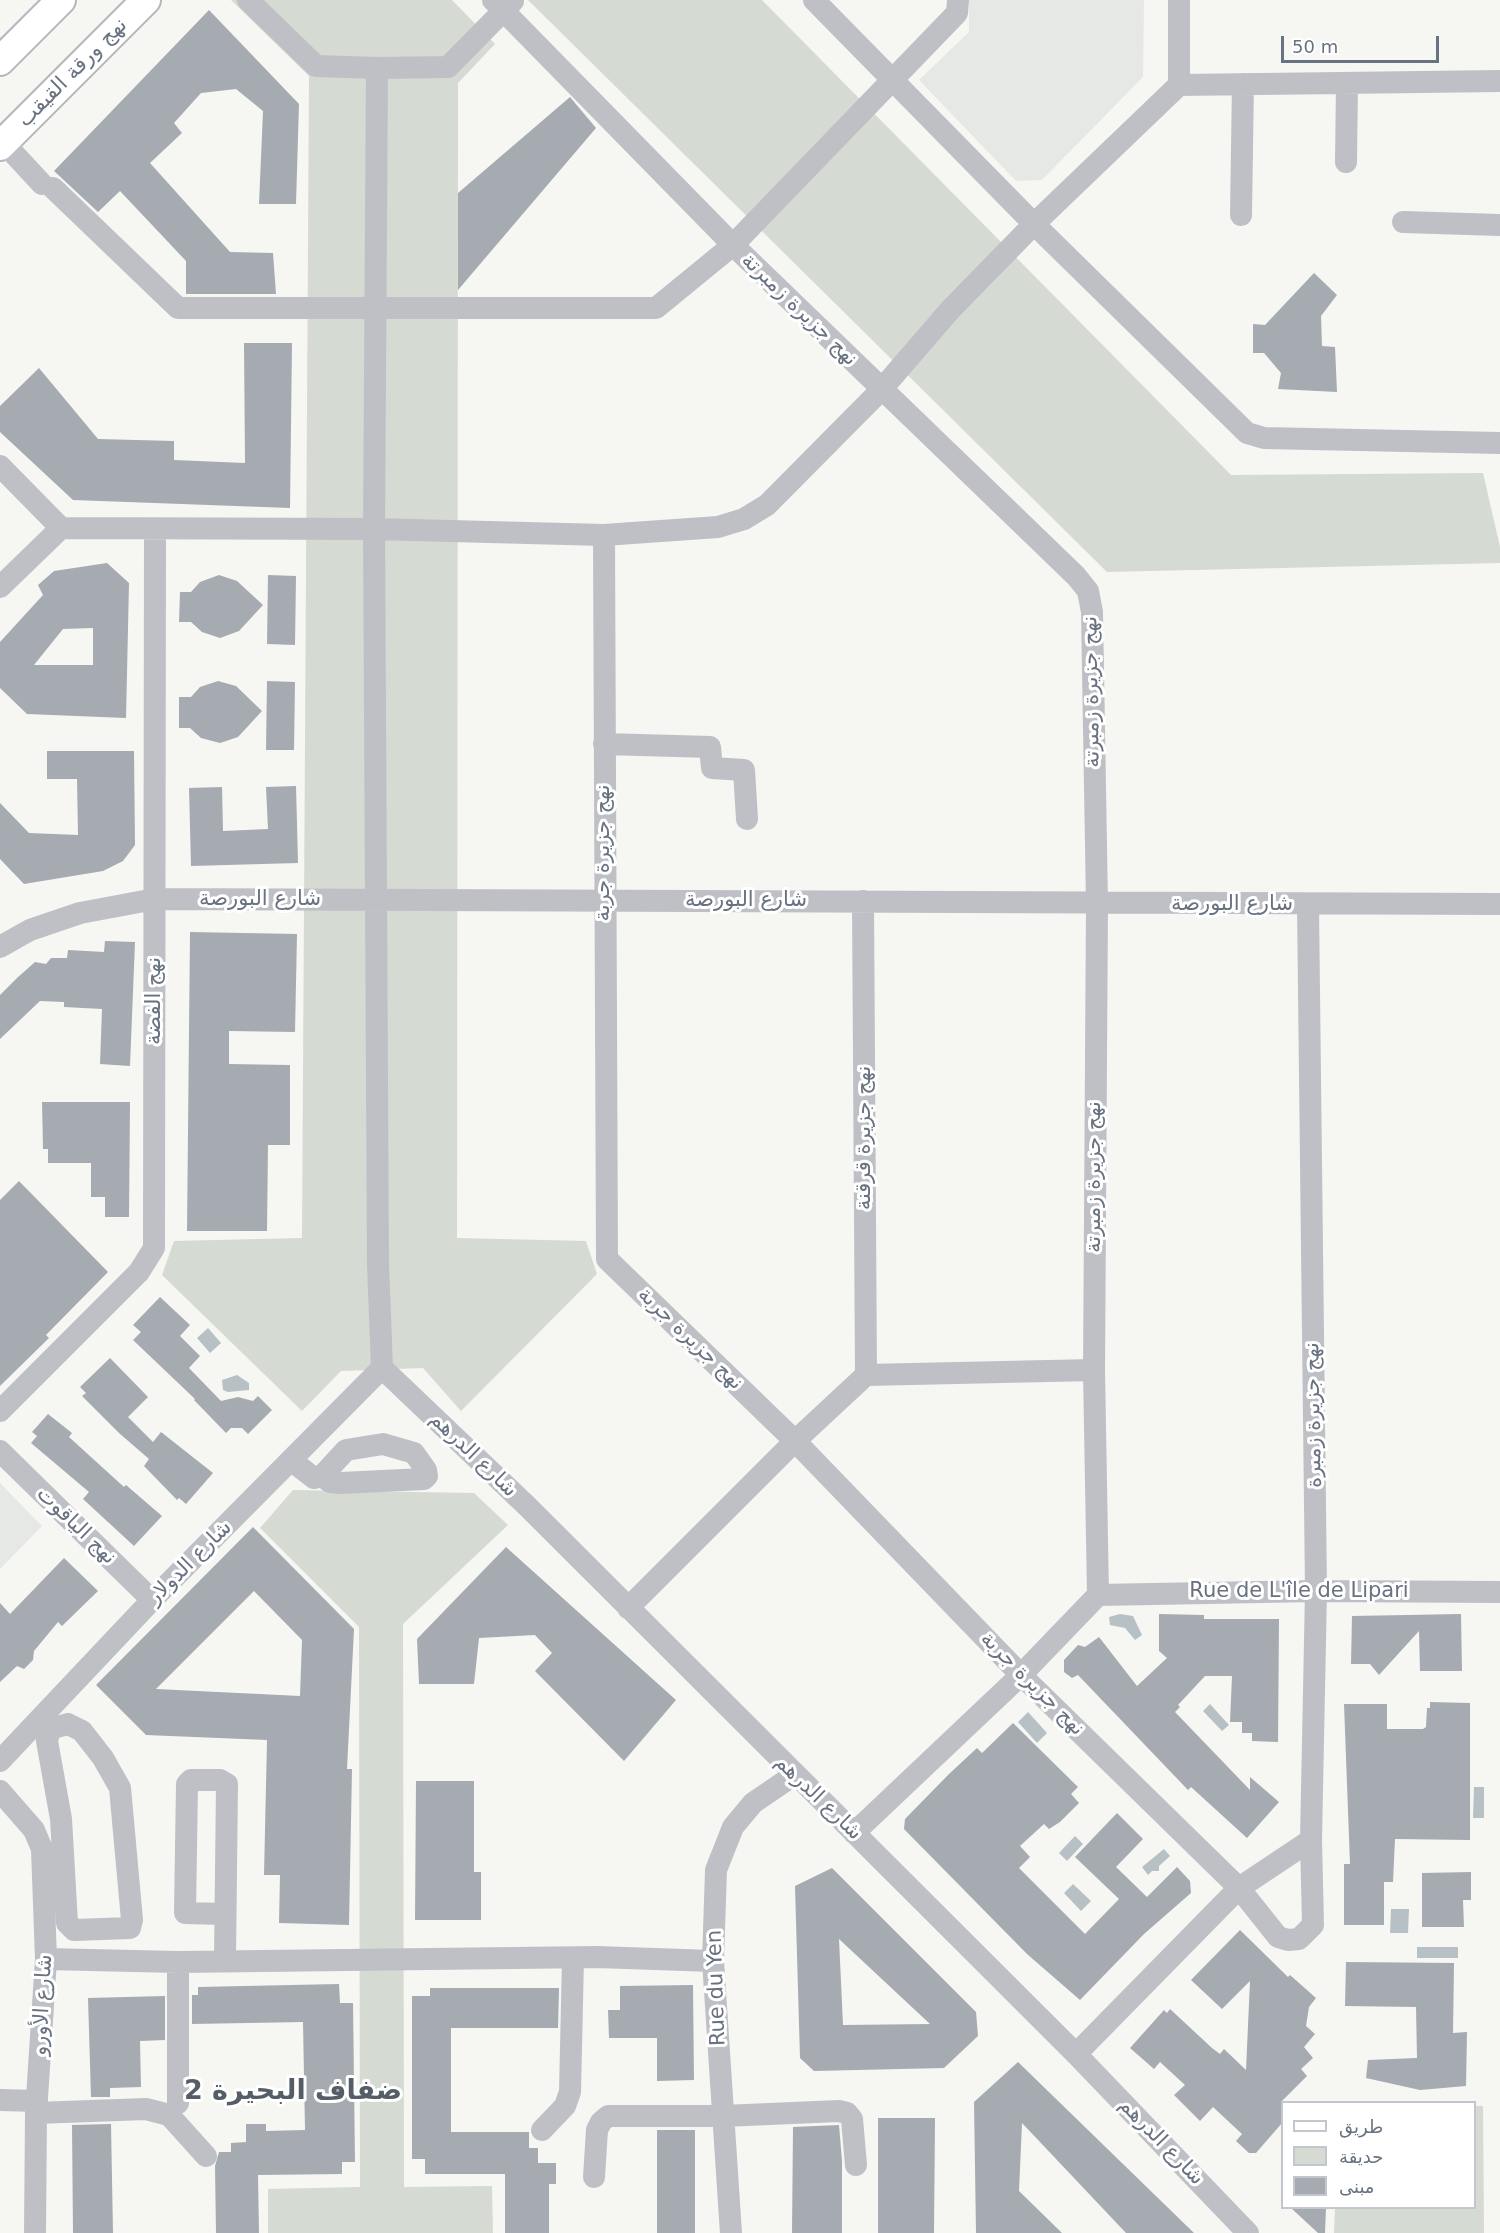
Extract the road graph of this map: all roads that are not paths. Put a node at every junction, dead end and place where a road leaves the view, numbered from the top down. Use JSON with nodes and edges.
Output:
{"nodes":[{"id":1,"x":61,"y":0,"type":"edge"},
{"id":2,"x":146,"y":0,"type":"edge"},
{"id":3,"x":248,"y":0,"type":"edge"},
{"id":4,"x":814,"y":0,"type":"edge"},
{"id":5,"x":958,"y":0,"type":"edge"},
{"id":6,"x":1179,"y":0,"type":"edge"},
{"id":7,"x":504,"y":4,"type":"edge"},
{"id":8,"x":0,"y":61,"type":"edge"},
{"id":9,"x":377,"y":68,"type":"junction"},
{"id":10,"x":892,"y":79,"type":"junction"},
{"id":11,"x":1500,"y":81,"type":"edge"},
{"id":12,"x":1347,"y":83,"type":"junction"},
{"id":13,"x":1179,"y":84,"type":"junction"},
{"id":14,"x":1243,"y":84,"type":"junction"},
{"id":15,"x":2,"y":144,"type":"edge"},
{"id":16,"x":1346,"y":162,"type":"dead end"},
{"id":17,"x":1240,"y":214,"type":"dead end"},
{"id":18,"x":1403,"y":222,"type":"dead end"},
{"id":19,"x":1034,"y":224,"type":"junction"},
{"id":20,"x":1500,"y":225,"type":"edge"},
{"id":21,"x":733,"y":245,"type":"junction"},
{"id":22,"x":376,"y":308,"type":"junction"},
{"id":23,"x":881,"y":390,"type":"junction"},
{"id":24,"x":1500,"y":442,"type":"edge"},
{"id":25,"x":0,"y":466,"type":"edge"},
{"id":26,"x":61,"y":528,"type":"junction"},
{"id":27,"x":155,"y":529,"type":"junction"},
{"id":28,"x":374,"y":529,"type":"junction"},
{"id":29,"x":604,"y":535,"type":"junction"},
{"id":30,"x":0,"y":587,"type":"edge"},
{"id":31,"x":604,"y":744,"type":"junction"},
{"id":32,"x":747,"y":819,"type":"dead end"},
{"id":33,"x":155,"y":899,"type":"junction"},
{"id":34,"x":604,"y":900,"type":"junction"},
{"id":35,"x":376,"y":901,"type":"junction"},
{"id":36,"x":863,"y":901,"type":"junction"},
{"id":37,"x":1097,"y":904,"type":"junction"},
{"id":38,"x":1500,"y":904,"type":"edge"},
{"id":39,"x":1308,"y":905,"type":"junction"},
{"id":40,"x":0,"y":947,"type":"edge"},
{"id":41,"x":382,"y":1368,"type":"junction"},
{"id":42,"x":1094,"y":1370,"type":"junction"},
{"id":43,"x":866,"y":1375,"type":"junction"},
{"id":44,"x":0,"y":1411,"type":"edge"},
{"id":45,"x":445,"y":1428,"type":"junction"},
{"id":46,"x":795,"y":1441,"type":"junction"},
{"id":47,"x":0,"y":1451,"type":"edge"},
{"id":48,"x":414,"y":1453,"type":"junction"},
{"id":49,"x":292,"y":1461,"type":"junction"},
{"id":50,"x":322,"y":1476,"type":"junction"},
{"id":51,"x":1316,"y":1591,"type":"junction"},
{"id":52,"x":1500,"y":1592,"type":"edge"},
{"id":53,"x":1098,"y":1595,"type":"junction"},
{"id":54,"x":152,"y":1600,"type":"junction"},
{"id":55,"x":628,"y":1608,"type":"junction"},
{"id":56,"x":1021,"y":1675,"type":"junction"},
{"id":57,"x":0,"y":1761,"type":"edge"},
{"id":58,"x":794,"y":1775,"type":"junction"},
{"id":59,"x":0,"y":1791,"type":"edge"},
{"id":60,"x":22,"y":1815,"type":"junction"},
{"id":61,"x":62,"y":1820,"type":"junction"},
{"id":62,"x":855,"y":1833,"type":"junction"},
{"id":63,"x":1311,"y":1840,"type":"junction"},
{"id":64,"x":1239,"y":1888,"type":"junction"},
{"id":65,"x":225,"y":1914,"type":"junction"},
{"id":66,"x":1278,"y":1937,"type":"joint"},
{"id":67,"x":46,"y":1959,"type":"junction"},
{"id":68,"x":225,"y":1959,"type":"junction"},
{"id":69,"x":573,"y":1959,"type":"junction"},
{"id":70,"x":712,"y":1960,"type":"junction"},
{"id":71,"x":178,"y":1962,"type":"junction"},
{"id":72,"x":1076,"y":2054,"type":"junction"},
{"id":73,"x":0,"y":2100,"type":"edge"},
{"id":74,"x":178,"y":2103,"type":"dead end"},
{"id":75,"x":37,"y":2107,"type":"junction"},
{"id":76,"x":723,"y":2116,"type":"junction"},
{"id":77,"x":542,"y":2130,"type":"dead end"},
{"id":78,"x":206,"y":2156,"type":"dead end"},
{"id":79,"x":856,"y":2165,"type":"dead end"},
{"id":80,"x":594,"y":2177,"type":"dead end"},
{"id":81,"x":35,"y":2233,"type":"edge"},
{"id":82,"x":731,"y":2233,"type":"edge"},
{"id":83,"x":1248,"y":2233,"type":"edge"}],
"edges":[{"from":1,"to":8,"type":"main road"},
{"from":2,"to":15,"type":"main road","name":"نهج ورقة القيقب"},
{"from":3,"to":9,"type":"street"},
{"from":4,"to":10,"type":"street"},
{"from":5,"to":10,"type":"street"},
{"from":6,"to":13,"type":"street"},
{"from":7,"to":9,"type":"street"},
{"from":7,"to":21,"type":"street","name":"نهج جزيرة زمبرتة"},
{"from":9,"to":22,"type":"street"},
{"from":10,"to":19,"type":"street"},
{"from":10,"to":21,"type":"street"},
{"from":11,"to":12,"type":"street"},
{"from":12,"to":14,"type":"street"},
{"from":12,"to":16,"type":"street"},
{"from":13,"to":14,"type":"street"},
{"from":13,"to":19,"type":"street"},
{"from":14,"to":17,"type":"street"},
{"from":15,"to":22,"type":"street"},
{"from":18,"to":20,"type":"street"},
{"from":19,"to":23,"type":"street"},
{"from":19,"to":24,"type":"street"},
{"from":21,"to":22,"type":"street"},
{"from":21,"to":23,"type":"street","name":"نهج جزيرة زمبرتة"},
{"from":22,"to":28,"type":"street"},
{"from":23,"to":29,"type":"street"},
{"from":23,"to":37,"type":"street","name":"نهج جزيرة زمبرتة"},
{"from":25,"to":26,"type":"street"},
{"from":26,"to":27,"type":"street"},
{"from":26,"to":30,"type":"street"},
{"from":27,"to":28,"type":"street"},
{"from":27,"to":33,"type":"street","name":"نهج الفضة"},
{"from":28,"to":29,"type":"street"},
{"from":28,"to":35,"type":"street"},
{"from":29,"to":31,"type":"street","name":"نهج جزيرة جربة"},
{"from":31,"to":32,"type":"street"},
{"from":31,"to":34,"type":"street","name":"نهج جزيرة جربة"},
{"from":33,"to":35,"type":"street","name":"شارع البورصة"},
{"from":33,"to":40,"type":"street","name":"شارع البورصة"},
{"from":33,"to":44,"type":"street","name":"نهج الفضة"},
{"from":34,"to":35,"type":"street","name":"شارع البورصة"},
{"from":34,"to":36,"type":"street","name":"شارع البورصة"},
{"from":34,"to":46,"type":"street","name":"نهج جزيرة جربة"},
{"from":35,"to":41,"type":"street"},
{"from":36,"to":37,"type":"street","name":"شارع البورصة"},
{"from":36,"to":43,"type":"street","name":"نهج جزيرة قرقنة"},
{"from":37,"to":39,"type":"street","name":"شارع البورصة"},
{"from":37,"to":42,"type":"street","name":"نهج جزيرة زمبرتة"},
{"from":38,"to":39,"type":"street","name":"شارع البورصة"},
{"from":39,"to":51,"type":"street","name":"نهج جزيرة زمبرة"},
{"from":41,"to":45,"type":"street","name":"شارع الدرهم"},
{"from":41,"to":49,"type":"street","name":"شارع الدولار"},
{"from":42,"to":43,"type":"street"},
{"from":42,"to":53,"type":"street","name":"نهج جزيرة زمبرتة"},
{"from":43,"to":46,"type":"street"},
{"from":45,"to":48,"type":"street"},
{"from":45,"to":55,"type":"street","name":"شارع الدرهم"},
{"from":46,"to":55,"type":"street"},
{"from":46,"to":56,"type":"street","name":"نهج جزيرة جربة"},
{"from":47,"to":54,"type":"street","name":"نهج الياقوت"},
{"from":48,"to":50,"type":"street"},
{"from":48,"to":50,"type":"street"},
{"from":49,"to":50,"type":"street"},
{"from":49,"to":54,"type":"street","name":"شارع الدولار"},
{"from":51,"to":52,"type":"street","name":"Rue de L'île de Lipari"},
{"from":51,"to":53,"type":"street","name":"Rue de L'île de Lipari"},
{"from":51,"to":63,"type":"street","name":"نهج جزيرة زمبرة"},
{"from":53,"to":56,"type":"street"},
{"from":54,"to":57,"type":"street","name":"شارع الدولار"},
{"from":55,"to":58,"type":"street","name":"شارع الدرهم"},
{"from":56,"to":62,"type":"street"},
{"from":56,"to":64,"type":"street","name":"نهج جزيرة جربة"},
{"from":58,"to":62,"type":"street","name":"شارع الدرهم"},
{"from":58,"to":70,"type":"street","name":"Rue du Yen"},
{"from":59,"to":60,"type":"street","name":"شارع الأورو"},
{"from":60,"to":61,"type":"street"},
{"from":60,"to":67,"type":"street","name":"شارع الأورو"},
{"from":61,"to":61,"type":"street"},
{"from":62,"to":72,"type":"street","name":"شارع الدرهم"},
{"from":63,"to":64,"type":"street"},
{"from":63,"to":66,"type":"street","name":"نهج جزيرة زمبرة"},
{"from":64,"to":66,"type":"street","name":"نهج جزيرة جربة"},
{"from":64,"to":72,"type":"street"},
{"from":65,"to":65,"type":"street"},
{"from":65,"to":68,"type":"street"},
{"from":67,"to":71,"type":"street"},
{"from":67,"to":75,"type":"street","name":"شارع الأورو"},
{"from":68,"to":69,"type":"street"},
{"from":68,"to":71,"type":"street"},
{"from":69,"to":70,"type":"street"},
{"from":69,"to":77,"type":"street"},
{"from":70,"to":76,"type":"street","name":"Rue du Yen"},
{"from":71,"to":74,"type":"street"},
{"from":72,"to":83,"type":"street","name":"شارع الدرهم"},
{"from":73,"to":75,"type":"street"},
{"from":75,"to":78,"type":"street"},
{"from":75,"to":81,"type":"street","name":"شارع الأورو"},
{"from":76,"to":79,"type":"street"},
{"from":76,"to":80,"type":"street"},
{"from":76,"to":82,"type":"street","name":"Rue du Yen"}]}
